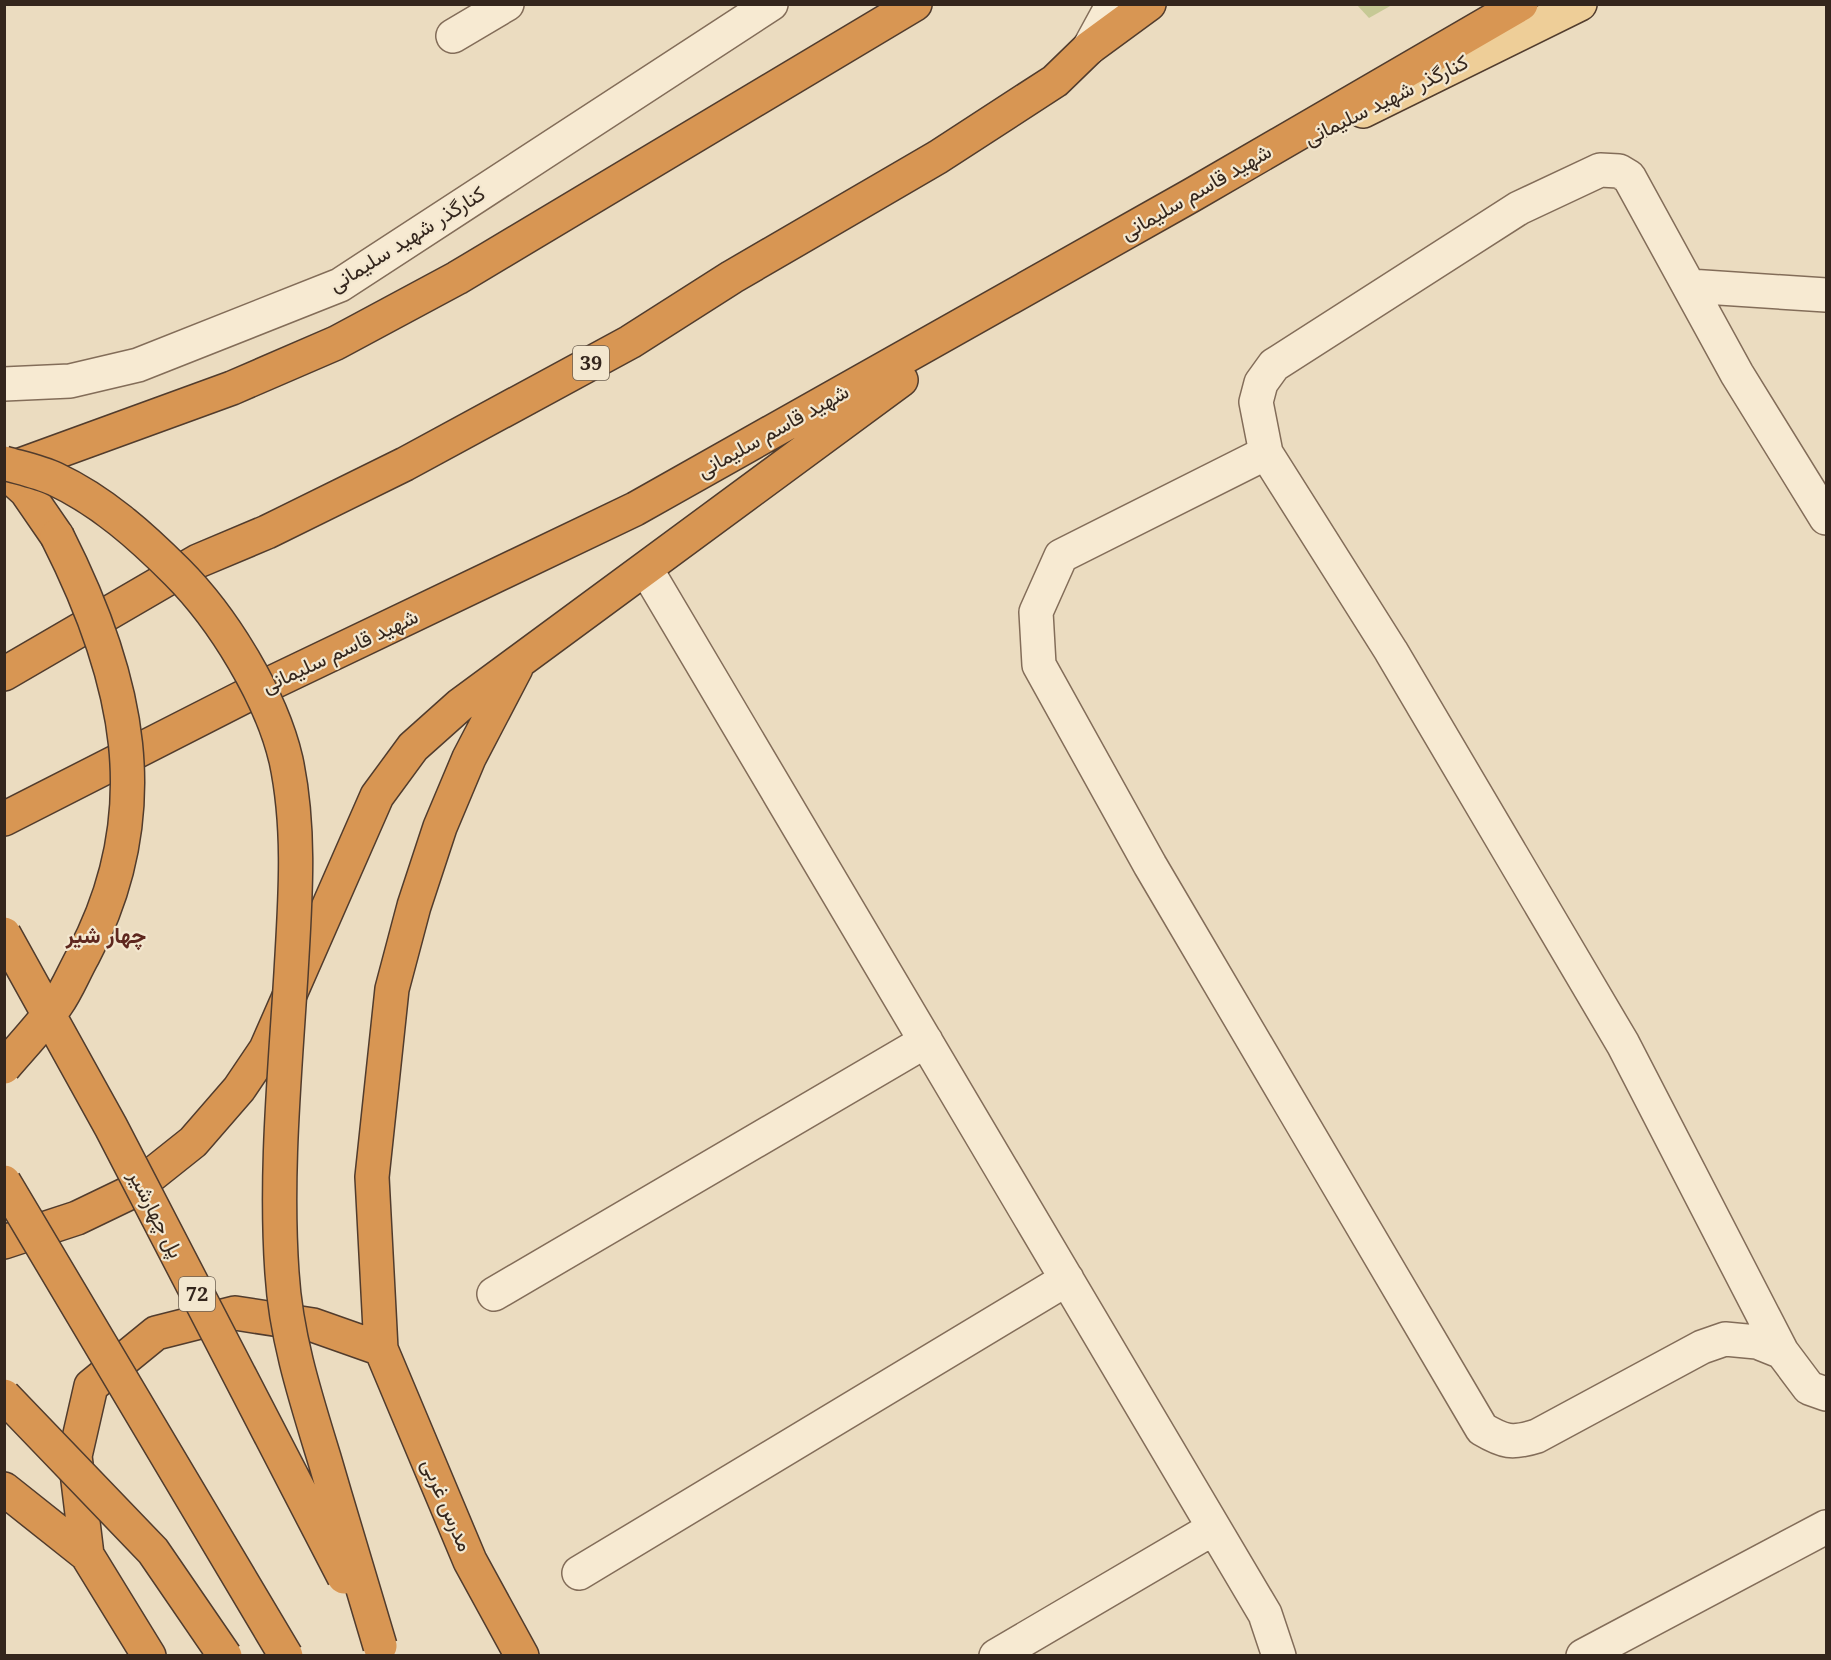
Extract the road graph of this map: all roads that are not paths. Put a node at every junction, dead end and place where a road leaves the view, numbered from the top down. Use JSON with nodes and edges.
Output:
{"nodes":[{"id":1,"x":507,"y":4,"type":"edge"},
{"id":2,"x":771,"y":4,"type":"edge"},
{"id":3,"x":915,"y":4,"type":"edge"},
{"id":4,"x":1113,"y":4,"type":"edge"},
{"id":5,"x":1149,"y":4,"type":"edge"},
{"id":6,"x":1521,"y":4,"type":"edge"},
{"id":7,"x":1581,"y":4,"type":"edge"},
{"id":8,"x":453,"y":36,"type":"dead end"},
{"id":9,"x":1089,"y":48,"type":"junction"},
{"id":10,"x":1192,"y":195,"type":"junction"},
{"id":11,"x":1689,"y":286,"type":"junction"},
{"id":12,"x":1827,"y":295,"type":"edge"},
{"id":13,"x":1010,"y":298,"type":"junction"},
{"id":14,"x":4,"y":384,"type":"edge"},
{"id":15,"x":1266,"y":453,"type":"junction"},
{"id":16,"x":4,"y":463,"type":"edge"},
{"id":17,"x":4,"y":471,"type":"edge"},
{"id":18,"x":1827,"y":518,"type":"edge"},
{"id":19,"x":646,"y":569,"type":"junction"},
{"id":20,"x":519,"y":662,"type":"junction"},
{"id":21,"x":4,"y":674,"type":"edge"},
{"id":22,"x":4,"y":819,"type":"edge"},
{"id":23,"x":4,"y":934,"type":"edge"},
{"id":24,"x":926,"y":1041,"type":"junction"},
{"id":25,"x":4,"y":1067,"type":"edge"},
{"id":26,"x":4,"y":1182,"type":"edge"},
{"id":27,"x":4,"y":1242,"type":"edge"},
{"id":28,"x":1067,"y":1279,"type":"junction"},
{"id":29,"x":494,"y":1294,"type":"dead end"},
{"id":30,"x":381,"y":1349,"type":"junction"},
{"id":31,"x":1782,"y":1352,"type":"junction"},
{"id":32,"x":1827,"y":1394,"type":"edge"},
{"id":33,"x":4,"y":1396,"type":"edge"},
{"id":34,"x":4,"y":1490,"type":"edge"},
{"id":35,"x":1827,"y":1527,"type":"edge"},
{"id":36,"x":1214,"y":1528,"type":"junction"},
{"id":37,"x":87,"y":1555,"type":"junction"},
{"id":38,"x":579,"y":1573,"type":"dead end"},
{"id":39,"x":383,"y":1651,"type":"edge"},
{"id":40,"x":149,"y":1656,"type":"edge"},
{"id":41,"x":225,"y":1656,"type":"edge"},
{"id":42,"x":286,"y":1656,"type":"edge"},
{"id":43,"x":522,"y":1656,"type":"edge"},
{"id":44,"x":996,"y":1656,"type":"edge"},
{"id":45,"x":1279,"y":1656,"type":"edge"},
{"id":46,"x":1583,"y":1656,"type":"edge"}],
"edges":[{"from":1,"to":8,"type":"street"},
{"from":2,"to":14,"type":"street","name":"کنارگذر شهید سلیمانی"},
{"from":3,"to":17,"type":"highway","bridge":true},
{"from":4,"to":9,"type":"street"},
{"from":5,"to":9,"type":"highway","number":"39"},
{"from":6,"to":10,"type":"highway","name":"شهید قاسم سلیمانی"},
{"from":7,"to":10,"type":"main road","name":"کنارگذر شهید سلیمانی"},
{"from":9,"to":21,"type":"highway","number":"39"},
{"from":10,"to":13,"type":"highway","name":"شهید قاسم سلیمانی"},
{"from":11,"to":12,"type":"street"},
{"from":11,"to":15,"type":"street"},
{"from":11,"to":18,"type":"street"},
{"from":13,"to":19,"type":"highway"},
{"from":13,"to":22,"type":"highway","name":"شهید قاسم سلیمانی"},
{"from":15,"to":31,"type":"street"},
{"from":15,"to":31,"type":"street"},
{"from":16,"to":39,"type":"highway","bridge":true},
{"from":17,"to":25,"type":"highway","bridge":true},
{"from":19,"to":20,"type":"highway"},
{"from":19,"to":24,"type":"street"},
{"from":20,"to":27,"type":"highway"},
{"from":20,"to":30,"type":"highway","name":"مدرس غربی"},
{"from":23,"to":39,"type":"highway","name":"پل چهارشیر","number":"72","bridge":true},
{"from":24,"to":28,"type":"street"},
{"from":24,"to":29,"type":"street"},
{"from":26,"to":42,"type":"highway","bridge":true},
{"from":28,"to":36,"type":"street"},
{"from":28,"to":38,"type":"street"},
{"from":30,"to":37,"type":"highway"},
{"from":30,"to":43,"type":"highway","name":"مدرس غربی"},
{"from":31,"to":32,"type":"street"},
{"from":33,"to":41,"type":"highway","bridge":true},
{"from":34,"to":37,"type":"highway"},
{"from":35,"to":46,"type":"street"},
{"from":36,"to":44,"type":"street"},
{"from":36,"to":45,"type":"street"},
{"from":37,"to":40,"type":"highway"}]}
